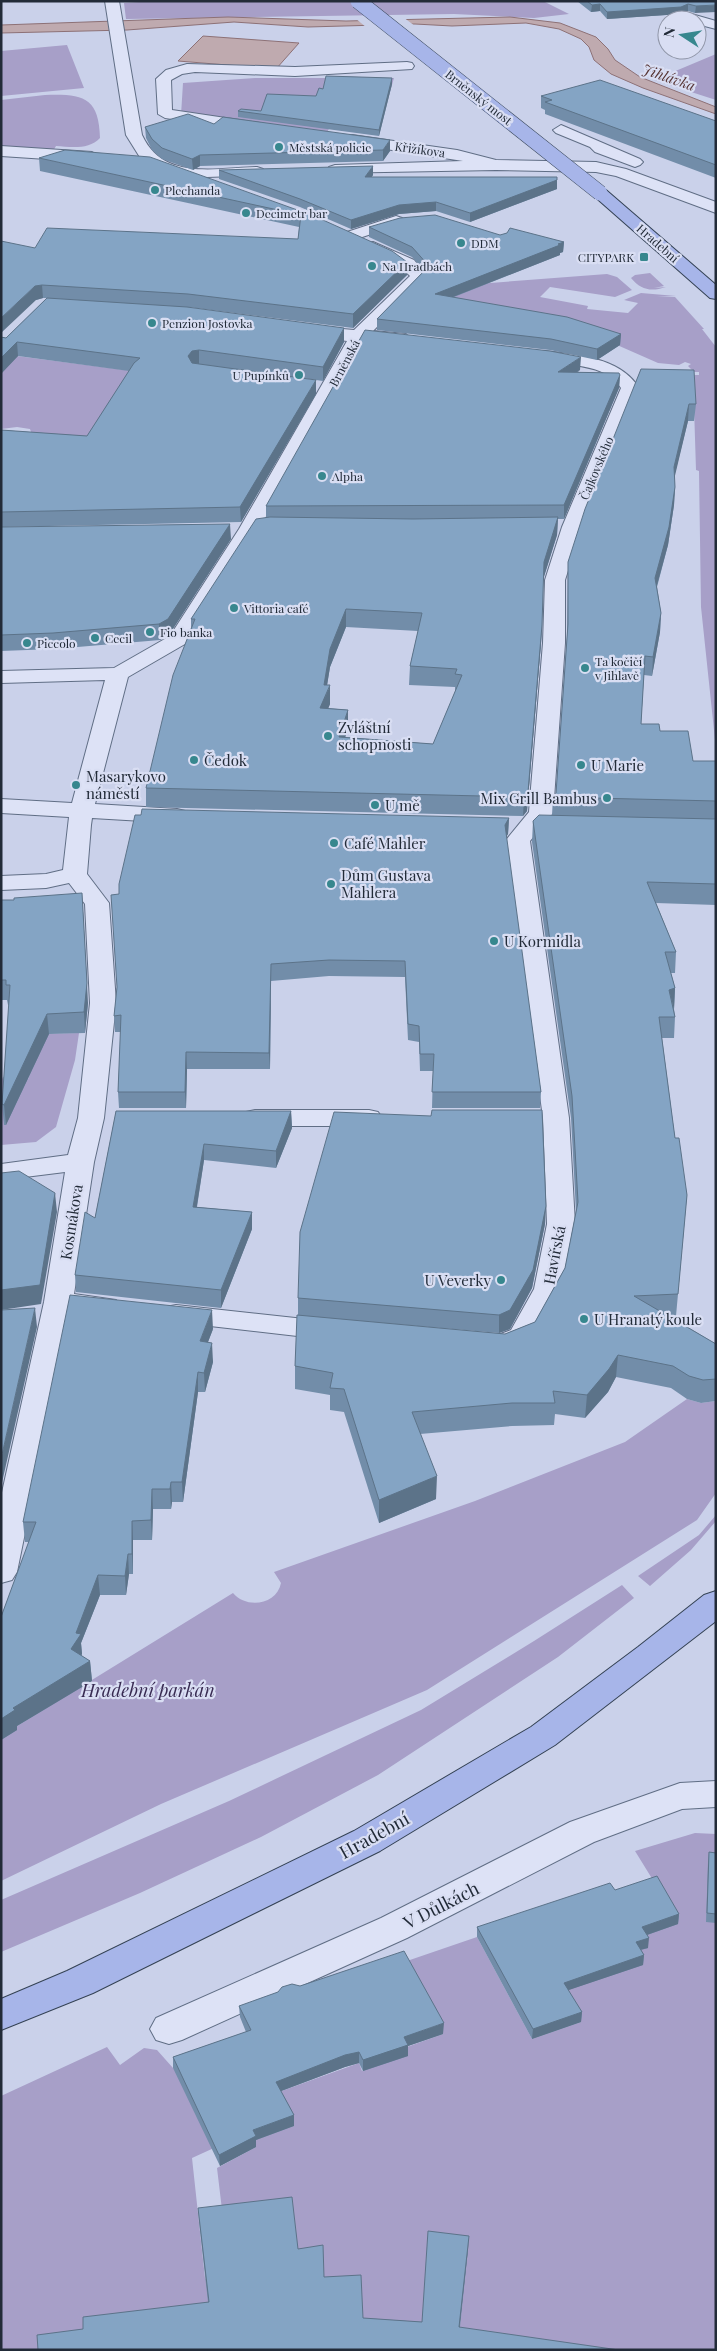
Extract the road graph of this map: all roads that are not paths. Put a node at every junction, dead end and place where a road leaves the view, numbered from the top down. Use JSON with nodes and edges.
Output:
{"nodes":[{"id":1,"x":358,"y":1,"type":"edge"},
{"id":2,"x":112,"y":4,"type":"edge"},
{"id":3,"x":407,"y":66,"type":"dead end"},
{"id":4,"x":273,"y":129,"type":"edge"},
{"id":5,"x":562,"y":130,"type":"edge"},
{"id":6,"x":342,"y":138,"type":"edge"},
{"id":7,"x":362,"y":141,"type":"junction"},
{"id":8,"x":600,"y":149,"type":"junction"},
{"id":9,"x":1,"y":151,"type":"edge"},
{"id":10,"x":108,"y":159,"type":"edge"},
{"id":11,"x":135,"y":162,"type":"edge"},
{"id":12,"x":153,"y":164,"type":"junction"},
{"id":13,"x":348,"y":164,"type":"edge"},
{"id":14,"x":496,"y":165,"type":"junction"},
{"id":15,"x":579,"y":167,"type":"junction"},
{"id":16,"x":318,"y":171,"type":"edge"},
{"id":17,"x":271,"y":172,"type":"edge"},
{"id":18,"x":181,"y":173,"type":"junction"},
{"id":19,"x":226,"y":189,"type":"edge"},
{"id":20,"x":716,"y":192,"type":"edge"},
{"id":21,"x":600,"y":193,"type":"joint"},
{"id":22,"x":716,"y":208,"type":"edge"},
{"id":23,"x":408,"y":220,"type":"edge"},
{"id":24,"x":332,"y":228,"type":"edge"},
{"id":25,"x":350,"y":236,"type":"junction"},
{"id":26,"x":716,"y":294,"type":"edge"},
{"id":27,"x":292,"y":328,"type":"edge"},
{"id":28,"x":358,"y":336,"type":"junction"},
{"id":29,"x":418,"y":340,"type":"edge"},
{"id":30,"x":540,"y":356,"type":"edge"},
{"id":31,"x":259,"y":528,"type":"junction"},
{"id":32,"x":224,"y":532,"type":"edge"},
{"id":33,"x":118,"y":674,"type":"junction"},
{"id":34,"x":1,"y":677,"type":"edge"},
{"id":35,"x":1,"y":806,"type":"edge"},
{"id":36,"x":82,"y":812,"type":"junction"},
{"id":37,"x":203,"y":817,"type":"edge"},
{"id":38,"x":499,"y":825,"type":"edge"},
{"id":39,"x":529,"y":826,"type":"junction"},
{"id":40,"x":558,"y":827,"type":"edge"},
{"id":41,"x":75,"y":875,"type":"junction"},
{"id":42,"x":1,"y":884,"type":"edge"},
{"id":43,"x":90,"y":1118,"type":"junction"},
{"id":44,"x":120,"y":1118,"type":"edge"},
{"id":45,"x":229,"y":1118,"type":"edge"},
{"id":46,"x":397,"y":1118,"type":"edge"},
{"id":47,"x":80,"y":1162,"type":"junction"},
{"id":48,"x":1,"y":1172,"type":"edge"},
{"id":49,"x":47,"y":1311,"type":"junction"},
{"id":50,"x":356,"y":1333,"type":"edge"},
{"id":51,"x":473,"y":1343,"type":"edge"},
{"id":52,"x":1,"y":1572,"type":"edge"},
{"id":53,"x":716,"y":1603,"type":"edge"},
{"id":54,"x":716,"y":1794,"type":"edge"},
{"id":55,"x":1,"y":2015,"type":"edge"},
{"id":56,"x":169,"y":2029,"type":"dead end"}],
"edges":[{"from":1,"to":21,"type":"main road","name":"Brněnský most","bridge":true},
{"from":2,"to":12,"type":"street"},
{"from":3,"to":4,"type":"street"},
{"from":5,"to":8,"type":"street"},
{"from":6,"to":7,"type":"street","name":"Křižíkova"},
{"from":7,"to":13,"type":"street"},
{"from":7,"to":14,"type":"street","name":"Křižíkova"},
{"from":8,"to":15,"type":"street"},
{"from":8,"to":20,"type":"street"},
{"from":9,"to":10,"type":"street"},
{"from":11,"to":12,"type":"street"},
{"from":12,"to":18,"type":"street"},
{"from":14,"to":15,"type":"street","name":"Křižíkova"},
{"from":14,"to":16,"type":"street","name":"Křižíkova"},
{"from":15,"to":22,"type":"street","name":"Křižíkova"},
{"from":17,"to":18,"type":"street"},
{"from":18,"to":19,"type":"street"},
{"from":21,"to":26,"type":"main road","name":"Hradební"},
{"from":23,"to":25,"type":"street"},
{"from":24,"to":25,"type":"street","name":"Brněnská"},
{"from":25,"to":28,"type":"street","name":"Brněnská"},
{"from":27,"to":28,"type":"street"},
{"from":28,"to":29,"type":"street"},
{"from":28,"to":31,"type":"street","name":"Brněnská"},
{"from":30,"to":39,"type":"street","name":"Čajkovského"},
{"from":31,"to":32,"type":"street"},
{"from":31,"to":33,"type":"street","name":"Brněnská"},
{"from":33,"to":34,"type":"street"},
{"from":33,"to":36,"type":"street"},
{"from":35,"to":36,"type":"street"},
{"from":36,"to":37,"type":"street"},
{"from":36,"to":41,"type":"street"},
{"from":38,"to":39,"type":"street"},
{"from":39,"to":40,"type":"street"},
{"from":39,"to":51,"type":"street","name":"Havířská"},
{"from":41,"to":42,"type":"street"},
{"from":41,"to":43,"type":"street","name":"Kosmákova"},
{"from":43,"to":44,"type":"street"},
{"from":43,"to":47,"type":"street","name":"Kosmákova"},
{"from":45,"to":46,"type":"street"},
{"from":47,"to":48,"type":"street"},
{"from":47,"to":49,"type":"street","name":"Kosmákova"},
{"from":49,"to":50,"type":"street"},
{"from":49,"to":52,"type":"street","name":"Kosmákova"},
{"from":53,"to":55,"type":"main road","name":"Hradební"},
{"from":54,"to":56,"type":"street","name":"V Důlkách"}]}
